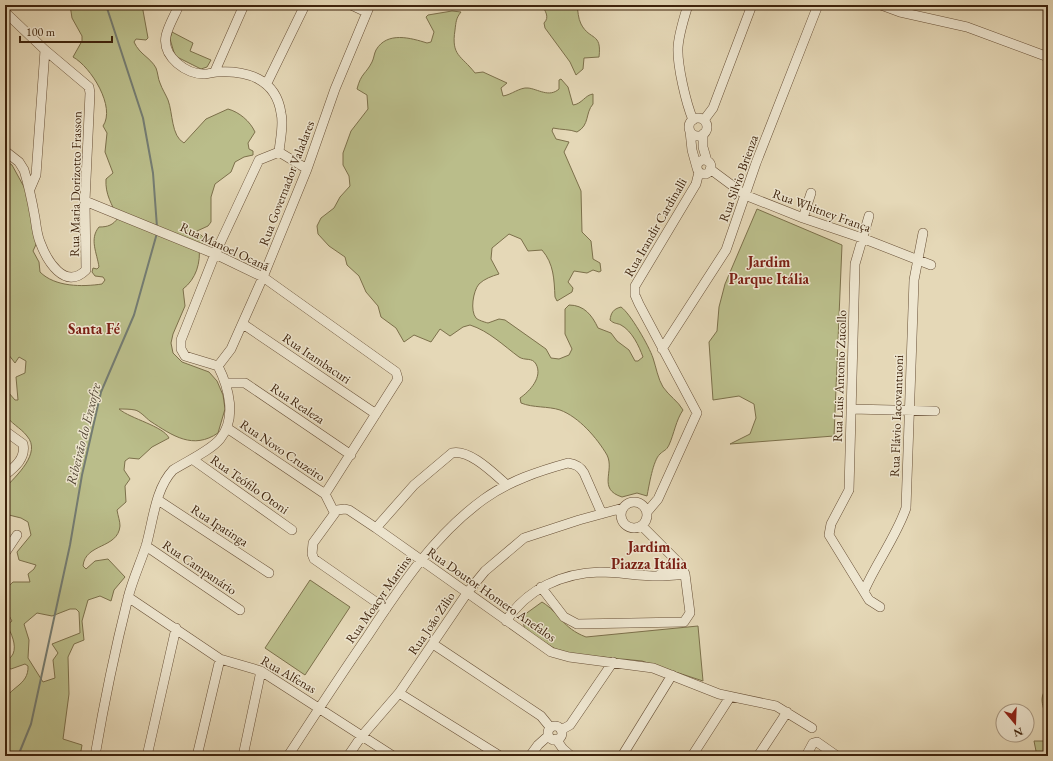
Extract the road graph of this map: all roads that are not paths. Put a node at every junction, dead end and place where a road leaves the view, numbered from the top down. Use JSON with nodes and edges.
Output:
{"nodes":[{"id":1,"x":179,"y":5,"type":"edge"},
{"id":2,"x":244,"y":5,"type":"edge"},
{"id":3,"x":305,"y":5,"type":"edge"},
{"id":4,"x":352,"y":5,"type":"edge"},
{"id":5,"x":688,"y":5,"type":"edge"},
{"id":6,"x":752,"y":5,"type":"edge"},
{"id":7,"x":818,"y":5,"type":"edge"},
{"id":8,"x":881,"y":5,"type":"edge"},
{"id":9,"x":368,"y":9,"type":"edge"},
{"id":10,"x":5,"y":12,"type":"edge"},
{"id":11,"x":44,"y":50,"type":"junction"},
{"id":12,"x":1048,"y":57,"type":"edge"},
{"id":13,"x":216,"y":72,"type":"junction"},
{"id":14,"x":267,"y":83,"type":"junction"},
{"id":15,"x":693,"y":120,"type":"junction"},
{"id":16,"x":704,"y":120,"type":"junction"},
{"id":17,"x":690,"y":131,"type":"junction"},
{"id":18,"x":703,"y":134,"type":"junction"},
{"id":19,"x":5,"y":151,"type":"edge"},
{"id":20,"x":279,"y":152,"type":"junction"},
{"id":21,"x":708,"y":165,"type":"junction"},
{"id":22,"x":307,"y":169,"type":"junction"},
{"id":23,"x":698,"y":170,"type":"junction"},
{"id":24,"x":30,"y":189,"type":"junction"},
{"id":25,"x":811,"y":193,"type":"dead end"},
{"id":26,"x":744,"y":195,"type":"junction"},
{"id":27,"x":85,"y":201,"type":"junction"},
{"id":28,"x":869,"y":216,"type":"dead end"},
{"id":29,"x":804,"y":218,"type":"junction"},
{"id":30,"x":923,"y":233,"type":"dead end"},
{"id":31,"x":862,"y":238,"type":"junction"},
{"id":32,"x":215,"y":254,"type":"junction"},
{"id":33,"x":918,"y":260,"type":"junction"},
{"id":34,"x":931,"y":265,"type":"dead end"},
{"id":35,"x":263,"y":277,"type":"junction"},
{"id":36,"x":243,"y":324,"type":"junction"},
{"id":37,"x":662,"y":349,"type":"junction"},
{"id":38,"x":218,"y":366,"type":"junction"},
{"id":39,"x":226,"y":383,"type":"junction"},
{"id":40,"x":851,"y":409,"type":"junction"},
{"id":41,"x":909,"y":410,"type":"junction"},
{"id":42,"x":936,"y":411,"type":"dead end"},
{"id":43,"x":376,"y":414,"type":"junction"},
{"id":44,"x":227,"y":428,"type":"junction"},
{"id":45,"x":5,"y":430,"type":"edge"},
{"id":46,"x":351,"y":455,"type":"junction"},
{"id":47,"x":192,"y":459,"type":"junction"},
{"id":48,"x":5,"y":475,"type":"edge"},
{"id":49,"x":507,"y":485,"type":"junction"},
{"id":50,"x":326,"y":494,"type":"junction"},
{"id":51,"x":158,"y":500,"type":"junction"},
{"id":52,"x":623,"y":508,"type":"junction"},
{"id":53,"x":646,"y":509,"type":"junction"},
{"id":54,"x":334,"y":512,"type":"junction"},
{"id":55,"x":602,"y":514,"type":"junction"},
{"id":56,"x":622,"y":518,"type":"junction"},
{"id":57,"x":642,"y":526,"type":"junction"},
{"id":58,"x":376,"y":528,"type":"junction"},
{"id":59,"x":292,"y":530,"type":"dead end"},
{"id":60,"x":17,"y":535,"type":"dead end"},
{"id":61,"x":146,"y":546,"type":"junction"},
{"id":62,"x":5,"y":553,"type":"edge"},
{"id":63,"x":421,"y":559,"type":"junction"},
{"id":64,"x":679,"y":563,"type":"junction"},
{"id":65,"x":269,"y":573,"type":"dead end"},
{"id":66,"x":685,"y":574,"type":"junction"},
{"id":67,"x":658,"y":576,"type":"junction"},
{"id":68,"x":540,"y":587,"type":"junction"},
{"id":69,"x":864,"y":591,"type":"junction"},
{"id":70,"x":467,"y":593,"type":"junction"},
{"id":71,"x":128,"y":596,"type":"junction"},
{"id":72,"x":880,"y":608,"type":"dead end"},
{"id":73,"x":386,"y":609,"type":"junction"},
{"id":74,"x":240,"y":610,"type":"dead end"},
{"id":75,"x":506,"y":621,"type":"junction"},
{"id":76,"x":176,"y":628,"type":"junction"},
{"id":77,"x":433,"y":644,"type":"junction"},
{"id":78,"x":220,"y":658,"type":"junction"},
{"id":79,"x":613,"y":662,"type":"junction"},
{"id":80,"x":261,"y":671,"type":"junction"},
{"id":81,"x":672,"y":675,"type":"junction"},
{"id":82,"x":399,"y":693,"type":"junction"},
{"id":83,"x":730,"y":697,"type":"junction"},
{"id":84,"x":320,"y":707,"type":"junction"},
{"id":85,"x":787,"y":712,"type":"junction"},
{"id":86,"x":812,"y":728,"type":"dead end"},
{"id":87,"x":552,"y":734,"type":"junction"},
{"id":88,"x":361,"y":737,"type":"junction"},
{"id":89,"x":95,"y":756,"type":"edge"},
{"id":90,"x":147,"y":756,"type":"edge"},
{"id":91,"x":197,"y":756,"type":"edge"},
{"id":92,"x":243,"y":756,"type":"edge"},
{"id":93,"x":288,"y":756,"type":"edge"},
{"id":94,"x":348,"y":756,"type":"edge"},
{"id":95,"x":393,"y":756,"type":"edge"},
{"id":96,"x":500,"y":756,"type":"edge"},
{"id":97,"x":530,"y":756,"type":"edge"},
{"id":98,"x":572,"y":756,"type":"edge"},
{"id":99,"x":622,"y":756,"type":"edge"},
{"id":100,"x":692,"y":756,"type":"edge"},
{"id":101,"x":758,"y":756,"type":"edge"},
{"id":102,"x":806,"y":756,"type":"edge"},
{"id":103,"x":837,"y":756,"type":"edge"}],
"edges":[{"from":1,"to":13,"type":"street"},
{"from":2,"to":13,"type":"street"},
{"from":3,"to":14,"type":"street"},
{"from":4,"to":9,"type":"street"},
{"from":5,"to":15,"type":"street"},
{"from":6,"to":16,"type":"street"},
{"from":7,"to":26,"type":"street","name":"Rua Silvio Brienza"},
{"from":8,"to":12,"type":"street"},
{"from":9,"to":22,"type":"street","name":"Rua Governador Valadares"},
{"from":10,"to":11,"type":"street"},
{"from":11,"to":24,"type":"street"},
{"from":11,"to":27,"type":"street","name":"Rua Maria Dorizotto Frasson"},
{"from":13,"to":14,"type":"street"},
{"from":14,"to":20,"type":"street"},
{"from":15,"to":16,"type":"street"},
{"from":15,"to":17,"type":"street"},
{"from":16,"to":18,"type":"street"},
{"from":17,"to":18,"type":"street"},
{"from":17,"to":23,"type":"street","name":"Rua Irandir Cardinalli"},
{"from":18,"to":21,"type":"street"},
{"from":19,"to":24,"type":"street"},
{"from":20,"to":22,"type":"street"},
{"from":20,"to":32,"type":"street"},
{"from":21,"to":23,"type":"street"},
{"from":21,"to":26,"type":"street","name":"Rua Whitney França"},
{"from":22,"to":35,"type":"street","name":"Rua Governador Valadares"},
{"from":23,"to":37,"type":"street","name":"Rua Irandir Cardinalli"},
{"from":24,"to":27,"type":"street","name":"Rua Maria Dorizotto Frasson"},
{"from":25,"to":29,"type":"street"},
{"from":26,"to":29,"type":"street","name":"Rua Whitney França"},
{"from":26,"to":37,"type":"street","name":"Rua Silvio Brienza"},
{"from":27,"to":32,"type":"street","name":"Rua Manoel Ocanã"},
{"from":28,"to":31,"type":"street","name":"Rua Luis Antonio Zucollo"},
{"from":29,"to":31,"type":"street","name":"Rua Whitney França"},
{"from":30,"to":33,"type":"street","name":"Rua Flávio Iacovantuoni"},
{"from":31,"to":33,"type":"street","name":"Rua Whitney França"},
{"from":31,"to":40,"type":"street","name":"Rua Luis Antonio Zucollo"},
{"from":32,"to":35,"type":"street","name":"Rua Manoel Ocanã"},
{"from":32,"to":38,"type":"street"},
{"from":33,"to":34,"type":"street","name":"Rua Whitney França"},
{"from":33,"to":41,"type":"street","name":"Rua Flávio Iacovantuoni"},
{"from":35,"to":36,"type":"street","name":"Rua Governador Valadares"},
{"from":35,"to":43,"type":"street","name":"Rua Manoel Ocanã"},
{"from":36,"to":38,"type":"street","name":"Rua Governador Valadares"},
{"from":36,"to":43,"type":"street","name":"Rua Itambacuri"},
{"from":37,"to":53,"type":"street"},
{"from":38,"to":39,"type":"street"},
{"from":39,"to":44,"type":"street"},
{"from":39,"to":46,"type":"street","name":"Rua Realeza"},
{"from":40,"to":41,"type":"street"},
{"from":40,"to":69,"type":"street","name":"Rua Luis Antonio Zucollo"},
{"from":41,"to":42,"type":"street"},
{"from":41,"to":69,"type":"street","name":"Rua Flávio Iacovantuoni"},
{"from":43,"to":46,"type":"street"},
{"from":44,"to":47,"type":"street"},
{"from":44,"to":50,"type":"street","name":"Rua Novo Cruzeiro"},
{"from":45,"to":48,"type":"street"},
{"from":46,"to":50,"type":"street"},
{"from":47,"to":51,"type":"street"},
{"from":47,"to":59,"type":"street","name":"Rua Teófilo Otoni"},
{"from":49,"to":55,"type":"street","name":"Rua Moacyr Martins"},
{"from":49,"to":58,"type":"street"},
{"from":49,"to":63,"type":"street","name":"Rua Moacyr Martins"},
{"from":50,"to":54,"type":"street"},
{"from":51,"to":61,"type":"street"},
{"from":51,"to":65,"type":"street","name":"Rua Ipatinga"},
{"from":52,"to":53,"type":"street"},
{"from":52,"to":55,"type":"street","name":"Rua João Zilio"},
{"from":52,"to":56,"type":"street"},
{"from":53,"to":57,"type":"street"},
{"from":54,"to":58,"type":"street","name":"Rua Doutor Homero Anefalos"},
{"from":54,"to":73,"type":"street"},
{"from":55,"to":56,"type":"street","name":"Rua João Zilio"},
{"from":55,"to":70,"type":"street","name":"Rua João Zilio"},
{"from":56,"to":57,"type":"street"},
{"from":57,"to":64,"type":"street"},
{"from":58,"to":63,"type":"street","name":"Rua Doutor Homero Anefalos"},
{"from":60,"to":62,"type":"street"},
{"from":61,"to":71,"type":"street"},
{"from":61,"to":74,"type":"street","name":"Rua Campanário"},
{"from":63,"to":70,"type":"street","name":"Rua Doutor Homero Anefalos"},
{"from":63,"to":73,"type":"street","name":"Rua Moacyr Martins"},
{"from":64,"to":66,"type":"street"},
{"from":64,"to":67,"type":"street"},
{"from":66,"to":67,"type":"street"},
{"from":66,"to":68,"type":"street"},
{"from":67,"to":68,"type":"street"},
{"from":68,"to":75,"type":"street"},
{"from":69,"to":72,"type":"street"},
{"from":70,"to":75,"type":"street","name":"Rua Doutor Homero Anefalos"},
{"from":70,"to":77,"type":"street","name":"Rua João Zilio"},
{"from":71,"to":76,"type":"street","name":"Rua Alfenas"},
{"from":71,"to":89,"type":"street"},
{"from":73,"to":84,"type":"street","name":"Rua Moacyr Martins"},
{"from":75,"to":79,"type":"street","name":"Rua Doutor Homero Anefalos"},
{"from":76,"to":78,"type":"street","name":"Rua Alfenas"},
{"from":76,"to":90,"type":"street"},
{"from":77,"to":82,"type":"street","name":"Rua João Zilio"},
{"from":77,"to":87,"type":"street"},
{"from":78,"to":80,"type":"street","name":"Rua Alfenas"},
{"from":78,"to":91,"type":"street"},
{"from":79,"to":81,"type":"street","name":"Rua Doutor Homero Anefalos"},
{"from":79,"to":87,"type":"street"},
{"from":80,"to":84,"type":"street","name":"Rua Alfenas"},
{"from":80,"to":92,"type":"street"},
{"from":81,"to":83,"type":"street","name":"Rua Doutor Homero Anefalos"},
{"from":81,"to":99,"type":"street"},
{"from":82,"to":88,"type":"street","name":"Rua João Zilio"},
{"from":82,"to":96,"type":"street"},
{"from":83,"to":85,"type":"street","name":"Rua Doutor Homero Anefalos"},
{"from":83,"to":100,"type":"street"},
{"from":84,"to":88,"type":"street","name":"Rua Alfenas"},
{"from":84,"to":93,"type":"street","name":"Rua Moacyr Martins"},
{"from":85,"to":86,"type":"street","name":"Rua Doutor Homero Anefalos"},
{"from":85,"to":101,"type":"street"},
{"from":87,"to":97,"type":"street"},
{"from":87,"to":98,"type":"street"},
{"from":88,"to":94,"type":"street","name":"Rua João Zilio"},
{"from":88,"to":95,"type":"street","name":"Rua Alfenas"},
{"from":102,"to":103,"type":"street"}]}
